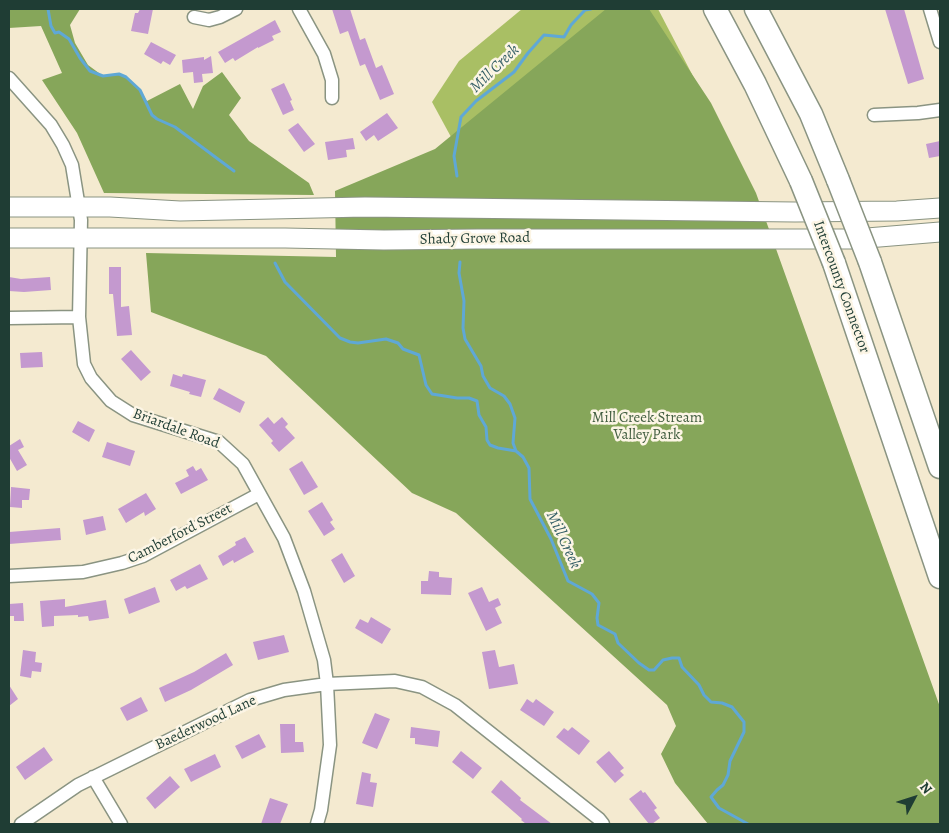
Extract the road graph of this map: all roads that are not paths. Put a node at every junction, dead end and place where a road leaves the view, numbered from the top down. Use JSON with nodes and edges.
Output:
{"nodes":[{"id":1,"x":236,"y":9,"type":"edge"},
{"id":2,"x":299,"y":9,"type":"edge"},
{"id":3,"x":715,"y":9,"type":"edge"},
{"id":4,"x":756,"y":9,"type":"edge"},
{"id":5,"x":930,"y":9,"type":"edge"},
{"id":6,"x":194,"y":17,"type":"dead end"},
{"id":7,"x":940,"y":42,"type":"edge"},
{"id":8,"x":9,"y":78,"type":"edge"},
{"id":9,"x":332,"y":98,"type":"dead end"},
{"id":10,"x":940,"y":110,"type":"edge"},
{"id":11,"x":874,"y":115,"type":"dead end"},
{"id":12,"x":9,"y":207,"type":"edge"},
{"id":13,"x":80,"y":208,"type":"junction"},
{"id":14,"x":940,"y":208,"type":"edge"},
{"id":15,"x":940,"y":232,"type":"edge"},
{"id":16,"x":9,"y":238,"type":"edge"},
{"id":17,"x":80,"y":238,"type":"junction"},
{"id":18,"x":79,"y":317,"type":"junction"},
{"id":19,"x":9,"y":318,"type":"edge"},
{"id":20,"x":940,"y":467,"type":"edge"},
{"id":21,"x":259,"y":494,"type":"junction"},
{"id":22,"x":9,"y":576,"type":"edge"},
{"id":23,"x":940,"y":577,"type":"edge"},
{"id":24,"x":327,"y":684,"type":"junction"},
{"id":25,"x":93,"y":777,"type":"junction"},
{"id":26,"x":21,"y":824,"type":"edge"},
{"id":27,"x":121,"y":824,"type":"edge"},
{"id":28,"x":317,"y":824,"type":"edge"},
{"id":29,"x":603,"y":824,"type":"edge"}],
"edges":[{"from":1,"to":6,"type":"street"},
{"from":2,"to":9,"type":"street"},
{"from":3,"to":23,"type":"highway","name":"Intercounty Connector","bridge":true},
{"from":4,"to":20,"type":"highway","bridge":true},
{"from":5,"to":7,"type":"street"},
{"from":8,"to":13,"type":"street","name":"Briardale Road"},
{"from":10,"to":11,"type":"street"},
{"from":12,"to":13,"type":"main road","name":"Shady Grove Road"},
{"from":13,"to":14,"type":"main road","name":"Shady Grove Road"},
{"from":13,"to":17,"type":"street","name":"Briardale Road"},
{"from":15,"to":17,"type":"main road","name":"Shady Grove Road"},
{"from":16,"to":17,"type":"main road","name":"Shady Grove Road"},
{"from":17,"to":18,"type":"street","name":"Briardale Road"},
{"from":18,"to":19,"type":"street"},
{"from":18,"to":21,"type":"street","name":"Briardale Road"},
{"from":21,"to":22,"type":"street","name":"Camberford Street"},
{"from":21,"to":24,"type":"street","name":"Briardale Road"},
{"from":24,"to":25,"type":"street","name":"Baederwood Lane"},
{"from":24,"to":28,"type":"street","name":"Briardale Road"},
{"from":24,"to":29,"type":"street","name":"Baederwood Lane"},
{"from":25,"to":26,"type":"street","name":"Baederwood Lane"},
{"from":25,"to":27,"type":"street"}]}
